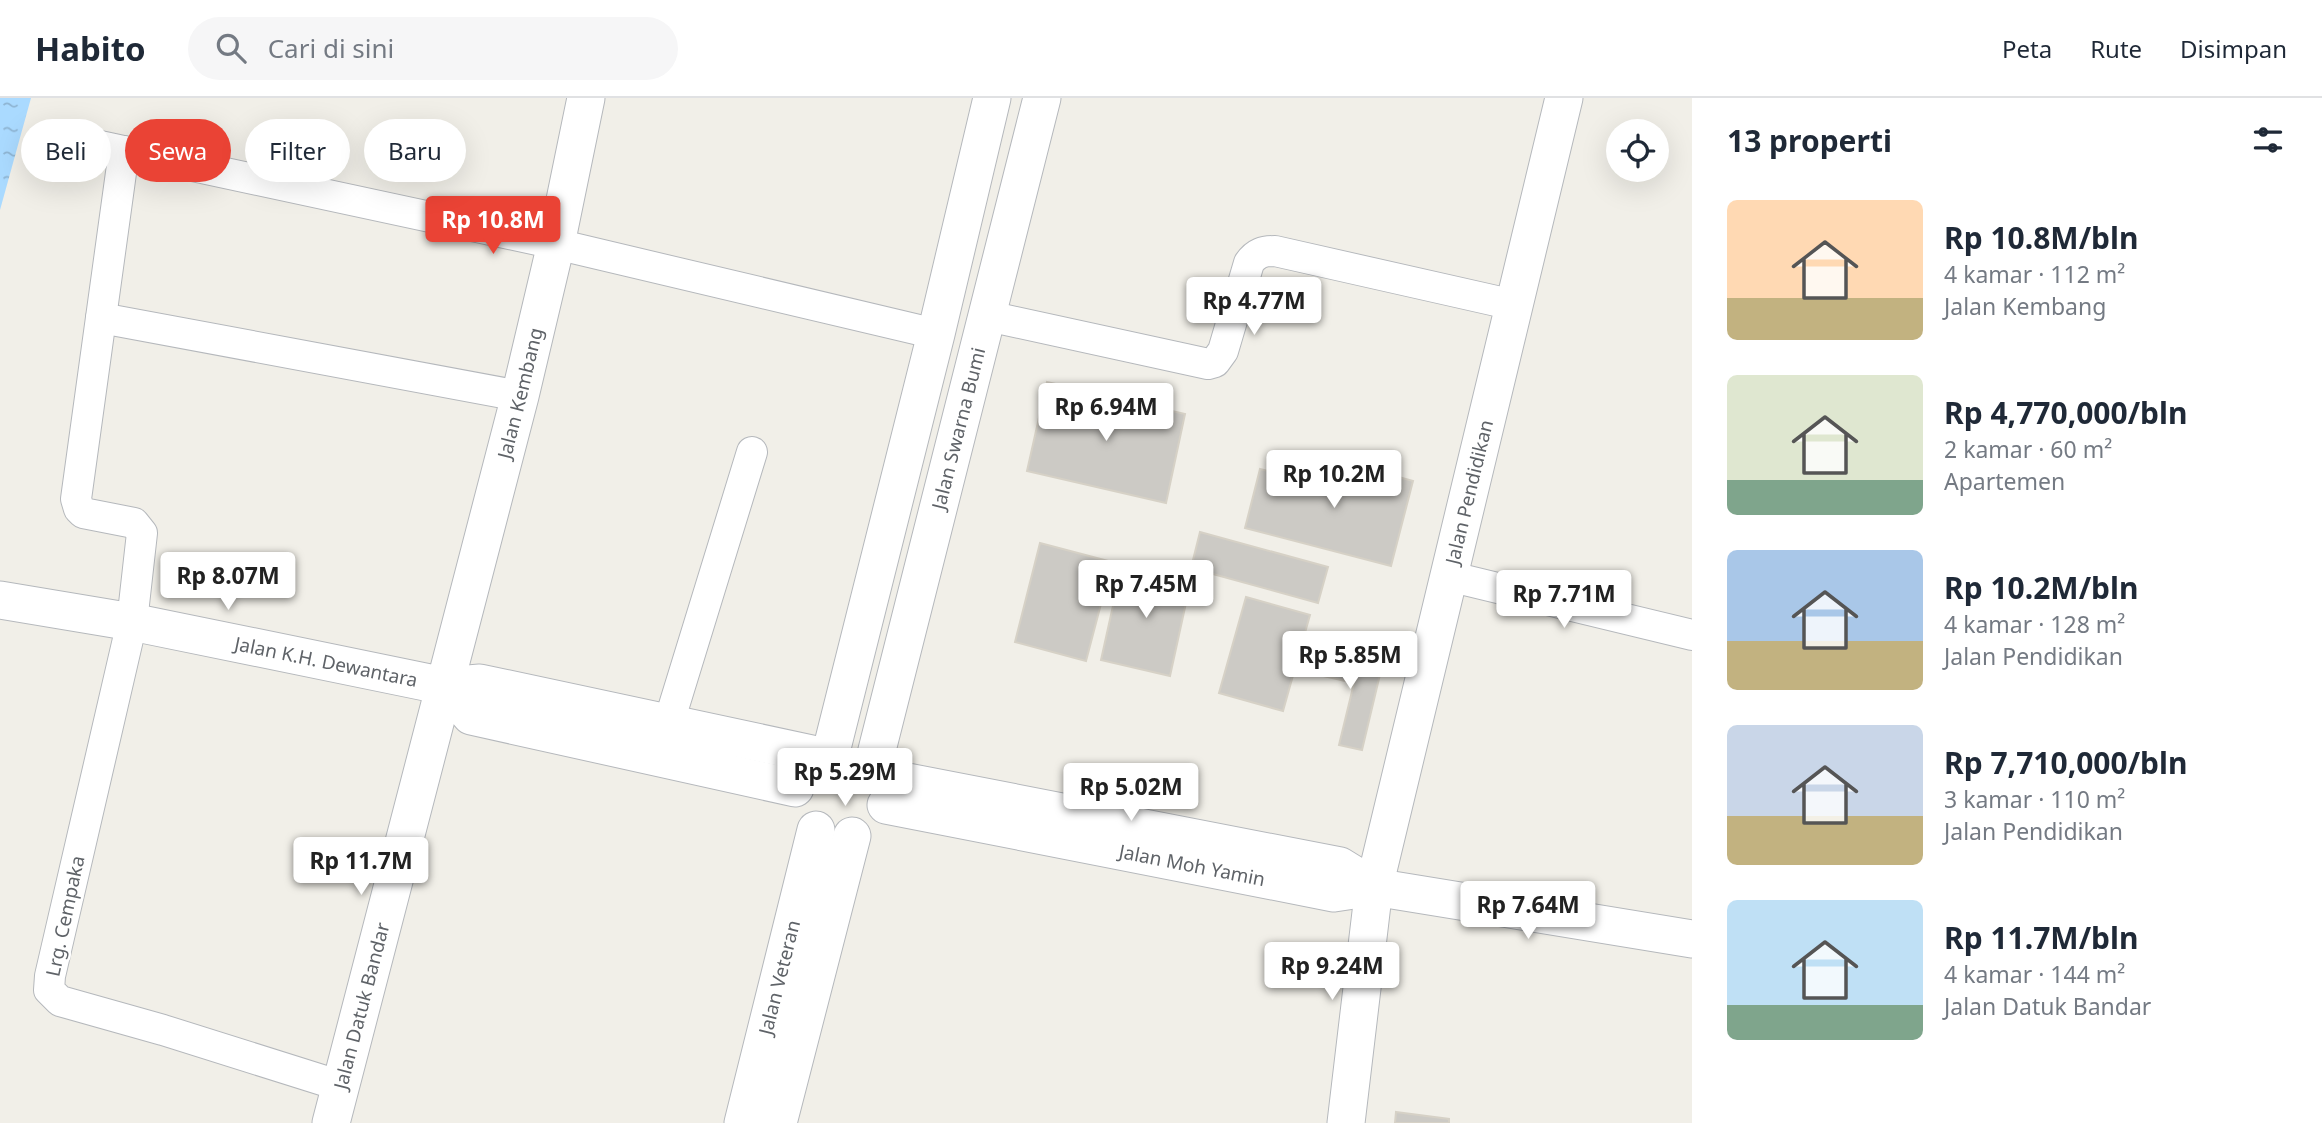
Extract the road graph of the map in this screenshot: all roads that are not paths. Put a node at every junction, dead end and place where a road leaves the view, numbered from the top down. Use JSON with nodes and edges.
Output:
{"nodes":[{"id":1,"x":586,"y":98,"type":"edge"},
{"id":2,"x":992,"y":98,"type":"edge"},
{"id":3,"x":1042,"y":98,"type":"edge"},
{"id":4,"x":1564,"y":98,"type":"edge"},
{"id":5,"x":111,"y":148,"type":"edge"},
{"id":6,"x":124,"y":151,"type":"junction"},
{"id":7,"x":556,"y":244,"type":"junction"},
{"id":8,"x":1514,"y":304,"type":"junction"},
{"id":9,"x":988,"y":316,"type":"junction"},
{"id":10,"x":101,"y":318,"type":"junction"},
{"id":11,"x":936,"y":334,"type":"junction"},
{"id":12,"x":520,"y":396,"type":"junction"},
{"id":13,"x":752,"y":452,"type":"dead end"},
{"id":14,"x":1448,"y":576,"type":"junction"},
{"id":15,"x":0,"y":600,"type":"edge"},
{"id":16,"x":132,"y":622,"type":"junction"},
{"id":17,"x":1692,"y":635,"type":"edge"},
{"id":18,"x":445,"y":686,"type":"junction"},
{"id":19,"x":670,"y":722,"type":"junction"},
{"id":20,"x":823,"y":749,"type":"junction"},
{"id":21,"x":883,"y":780,"type":"junction"},
{"id":22,"x":795,"y":788,"type":"junction"},
{"id":23,"x":816,"y":830,"type":"junction"},
{"id":24,"x":852,"y":836,"type":"junction"},
{"id":25,"x":1374,"y":887,"type":"junction"},
{"id":26,"x":1692,"y":939,"type":"edge"},
{"id":27,"x":341,"y":1086,"type":"junction"},
{"id":28,"x":331,"y":1123,"type":"edge"},
{"id":29,"x":743,"y":1123,"type":"edge"},
{"id":30,"x":778,"y":1123,"type":"edge"},
{"id":31,"x":1346,"y":1123,"type":"edge"}],
"edges":[{"from":1,"to":7,"type":"street","name":"Jalan Kembang"},
{"from":2,"to":11,"type":"street"},
{"from":3,"to":9,"type":"street","name":"Jalan Swarna Bumi"},
{"from":4,"to":8,"type":"street","name":"Jalan Pendidikan"},
{"from":5,"to":6,"type":"street"},
{"from":6,"to":7,"type":"street"},
{"from":6,"to":10,"type":"street"},
{"from":7,"to":11,"type":"street"},
{"from":7,"to":12,"type":"street","name":"Jalan Kembang"},
{"from":8,"to":9,"type":"street"},
{"from":8,"to":14,"type":"street","name":"Jalan Pendidikan"},
{"from":9,"to":21,"type":"street","name":"Jalan Swarna Bumi"},
{"from":10,"to":12,"type":"street"},
{"from":10,"to":16,"type":"street"},
{"from":11,"to":20,"type":"street"},
{"from":12,"to":18,"type":"street","name":"Jalan Kembang"},
{"from":13,"to":19,"type":"street"},
{"from":14,"to":17,"type":"street"},
{"from":14,"to":25,"type":"street","name":"Jalan Pendidikan"},
{"from":15,"to":16,"type":"street","name":"Jalan K.H. Dewantara"},
{"from":16,"to":18,"type":"street","name":"Jalan K.H. Dewantara"},
{"from":16,"to":27,"type":"street","name":"Lrg. Cempaka"},
{"from":18,"to":19,"type":"street","name":"Jalan K.H. Dewantara"},
{"from":18,"to":22,"type":"street","name":"Jalan K.H. Dewantara"},
{"from":18,"to":27,"type":"street","name":"Jalan Datuk Bandar"},
{"from":19,"to":20,"type":"street","name":"Jalan K.H. Dewantara"},
{"from":20,"to":21,"type":"street"},
{"from":20,"to":22,"type":"street"},
{"from":21,"to":24,"type":"street"},
{"from":21,"to":25,"type":"street","name":"Jalan Moh Yamin"},
{"from":22,"to":23,"type":"street"},
{"from":23,"to":24,"type":"street"},
{"from":23,"to":29,"type":"street","name":"Jalan Veteran"},
{"from":24,"to":30,"type":"street","name":"Jalan Veteran"},
{"from":25,"to":26,"type":"street","name":"Jalan Moh Yamin"},
{"from":25,"to":31,"type":"street","name":"Jalan Pendidikan"},
{"from":27,"to":28,"type":"street","name":"Jalan Datuk Bandar"}]}
